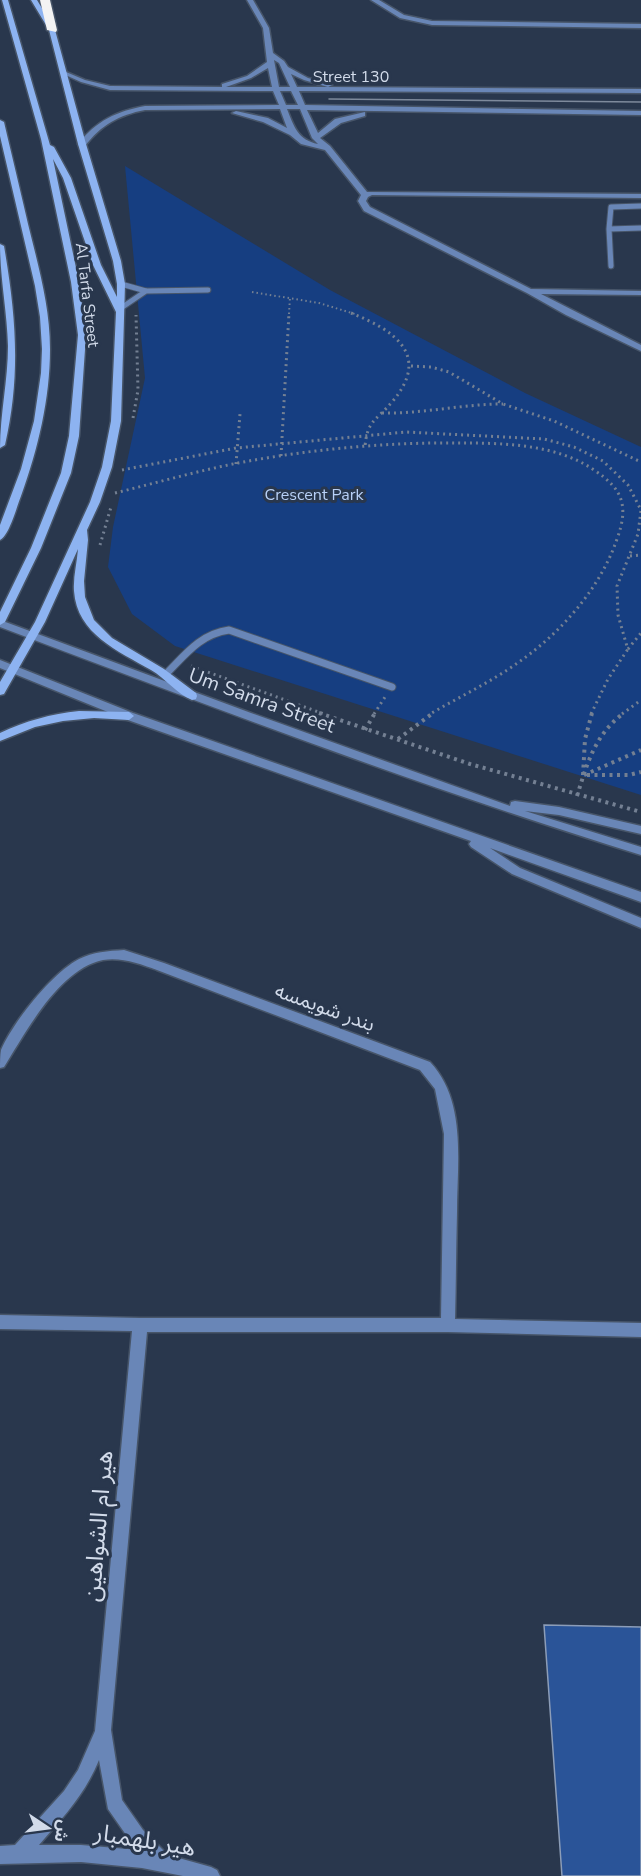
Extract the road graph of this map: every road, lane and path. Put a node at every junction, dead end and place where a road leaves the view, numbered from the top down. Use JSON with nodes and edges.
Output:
{"nodes":[{"id":1,"x":5,"y":0,"type":"edge"},
{"id":2,"x":34,"y":0,"type":"edge"},
{"id":3,"x":45,"y":0,"type":"edge"},
{"id":4,"x":250,"y":0,"type":"edge"},
{"id":5,"x":374,"y":0,"type":"edge"},
{"id":6,"x":641,"y":26,"type":"edge"},
{"id":7,"x":52,"y":30,"type":"junction"},
{"id":8,"x":268,"y":53,"type":"junction"},
{"id":9,"x":269,"y":64,"type":"junction"},
{"id":10,"x":285,"y":68,"type":"junction"},
{"id":11,"x":64,"y":73,"type":"junction"},
{"id":12,"x":202,"y":89,"type":"junction"},
{"id":13,"x":277,"y":90,"type":"junction"},
{"id":14,"x":294,"y":90,"type":"junction"},
{"id":15,"x":352,"y":90,"type":"junction"},
{"id":16,"x":641,"y":91,"type":"edge"},
{"id":17,"x":202,"y":107,"type":"junction"},
{"id":18,"x":284,"y":107,"type":"junction"},
{"id":19,"x":301,"y":107,"type":"junction"},
{"id":20,"x":383,"y":111,"type":"junction"},
{"id":21,"x":641,"y":113,"type":"edge"},
{"id":22,"x":0,"y":122,"type":"edge"},
{"id":23,"x":293,"y":133,"type":"junction"},
{"id":24,"x":316,"y":138,"type":"junction"},
{"id":25,"x":45,"y":139,"type":"junction"},
{"id":26,"x":82,"y":144,"type":"junction"},
{"id":27,"x":327,"y":148,"type":"junction"},
{"id":28,"x":365,"y":195,"type":"junction"},
{"id":29,"x":641,"y":196,"type":"edge"},
{"id":30,"x":641,"y":206,"type":"edge"},
{"id":31,"x":641,"y":228,"type":"edge"},
{"id":32,"x":609,"y":229,"type":"junction"},
{"id":33,"x":0,"y":246,"type":"edge"},
{"id":34,"x":612,"y":266,"type":"dead end"},
{"id":35,"x":121,"y":284,"type":"junction"},
{"id":36,"x":208,"y":290,"type":"dead end"},
{"id":37,"x":146,"y":291,"type":"junction"},
{"id":38,"x":530,"y":291,"type":"junction"},
{"id":39,"x":252,"y":292,"type":"dead end"},
{"id":40,"x":577,"y":292,"type":"junction"},
{"id":41,"x":641,"y":293,"type":"edge"},
{"id":42,"x":290,"y":297,"type":"junction"},
{"id":43,"x":121,"y":311,"type":"junction"},
{"id":44,"x":569,"y":314,"type":"junction"},
{"id":45,"x":641,"y":348,"type":"edge"},
{"id":46,"x":411,"y":366,"type":"junction"},
{"id":47,"x":503,"y":404,"type":"junction"},
{"id":48,"x":381,"y":412,"type":"junction"},
{"id":49,"x":240,"y":414,"type":"dead end"},
{"id":50,"x":364,"y":436,"type":"junction"},
{"id":51,"x":280,"y":443,"type":"junction"},
{"id":52,"x":0,"y":445,"type":"edge"},
{"id":53,"x":365,"y":447,"type":"junction"},
{"id":54,"x":236,"y":448,"type":"junction"},
{"id":55,"x":281,"y":456,"type":"junction"},
{"id":56,"x":641,"y":462,"type":"edge"},
{"id":57,"x":236,"y":464,"type":"junction"},
{"id":58,"x":122,"y":471,"type":"dead end"},
{"id":59,"x":115,"y":493,"type":"dead end"},
{"id":60,"x":83,"y":531,"type":"junction"},
{"id":61,"x":0,"y":537,"type":"edge"},
{"id":62,"x":641,"y":555,"type":"edge"},
{"id":63,"x":630,"y":556,"type":"junction"},
{"id":64,"x":0,"y":623,"type":"edge"},
{"id":65,"x":641,"y":633,"type":"edge"},
{"id":66,"x":27,"y":635,"type":"junction"},
{"id":67,"x":629,"y":648,"type":"junction"},
{"id":68,"x":179,"y":661,"type":"junction"},
{"id":69,"x":5,"y":666,"type":"edge"},
{"id":70,"x":165,"y":675,"type":"junction"},
{"id":71,"x":392,"y":687,"type":"joint"},
{"id":72,"x":0,"y":691,"type":"edge"},
{"id":73,"x":192,"y":696,"type":"junction"},
{"id":74,"x":641,"y":700,"type":"edge"},
{"id":75,"x":129,"y":716,"type":"junction"},
{"id":76,"x":365,"y":730,"type":"junction"},
{"id":77,"x":0,"y":737,"type":"edge"},
{"id":78,"x":398,"y":739,"type":"junction"},
{"id":79,"x":641,"y":750,"type":"edge"},
{"id":80,"x":641,"y":772,"type":"edge"},
{"id":81,"x":583,"y":775,"type":"junction"},
{"id":82,"x":577,"y":796,"type":"junction"},
{"id":83,"x":487,"y":801,"type":"junction"},
{"id":84,"x":641,"y":812,"type":"edge"},
{"id":85,"x":641,"y":830,"type":"edge"},
{"id":86,"x":465,"y":836,"type":"junction"},
{"id":87,"x":641,"y":851,"type":"edge"},
{"id":88,"x":641,"y":897,"type":"edge"},
{"id":89,"x":641,"y":923,"type":"edge"},
{"id":90,"x":0,"y":1063,"type":"edge"},
{"id":91,"x":0,"y":1322,"type":"edge"},
{"id":92,"x":448,"y":1324,"type":"junction"},
{"id":93,"x":140,"y":1325,"type":"junction"},
{"id":94,"x":641,"y":1330,"type":"edge"},
{"id":95,"x":103,"y":1730,"type":"junction"},
{"id":96,"x":19,"y":1854,"type":"junction"},
{"id":97,"x":0,"y":1855,"type":"edge"},
{"id":98,"x":163,"y":1862,"type":"junction"},
{"id":99,"x":211,"y":1876,"type":"edge"}],
"edges":[{"from":1,"to":25,"type":"main road","name":"Al Tarfa Street"},
{"from":2,"to":7,"type":"main road"},
{"from":3,"to":7,"type":"highway"},
{"from":4,"to":8,"type":"street"},
{"from":5,"to":6,"type":"street"},
{"from":7,"to":11,"type":"main road"},
{"from":8,"to":9,"type":"street"},
{"from":8,"to":10,"type":"street"},
{"from":9,"to":12,"type":"street"},
{"from":9,"to":13,"type":"street"},
{"from":10,"to":14,"type":"street"},
{"from":10,"to":15,"type":"street"},
{"from":11,"to":12,"type":"street","name":"Street 130"},
{"from":11,"to":26,"type":"main road"},
{"from":12,"to":13,"type":"street","name":"Street 130"},
{"from":13,"to":14,"type":"street","name":"Street 130"},
{"from":13,"to":18,"type":"street"},
{"from":14,"to":15,"type":"street","name":"Street 130"},
{"from":14,"to":19,"type":"street"},
{"from":15,"to":16,"type":"street","name":"Street 130"},
{"from":17,"to":18,"type":"street","name":"Street 130"},
{"from":17,"to":23,"type":"street"},
{"from":17,"to":26,"type":"street","name":"Street 130"},
{"from":18,"to":19,"type":"street","name":"Street 130"},
{"from":18,"to":23,"type":"street"},
{"from":19,"to":20,"type":"street","name":"Street 130"},
{"from":19,"to":24,"type":"street"},
{"from":20,"to":21,"type":"street","name":"Street 130"},
{"from":20,"to":24,"type":"street"},
{"from":22,"to":61,"type":"main road"},
{"from":23,"to":27,"type":"street"},
{"from":24,"to":27,"type":"street"},
{"from":25,"to":43,"type":"main road"},
{"from":25,"to":64,"type":"main road","name":"Al Tarfa Street"},
{"from":26,"to":35,"type":"main road"},
{"from":27,"to":28,"type":"street"},
{"from":28,"to":29,"type":"street"},
{"from":28,"to":38,"type":"street"},
{"from":30,"to":32,"type":"lane"},
{"from":31,"to":32,"type":"lane"},
{"from":32,"to":34,"type":"lane"},
{"from":33,"to":52,"type":"main road"},
{"from":35,"to":37,"type":"lane"},
{"from":35,"to":43,"type":"main road"},
{"from":36,"to":37,"type":"lane"},
{"from":37,"to":43,"type":"lane"},
{"from":38,"to":40,"type":"street"},
{"from":38,"to":44,"type":"street"},
{"from":39,"to":42,"type":"path"},
{"from":40,"to":41,"type":"street"},
{"from":40,"to":44,"type":"street"},
{"from":42,"to":46,"type":"path"},
{"from":42,"to":51,"type":"path"},
{"from":43,"to":60,"type":"main road"},
{"from":44,"to":45,"type":"street"},
{"from":46,"to":47,"type":"path"},
{"from":46,"to":48,"type":"path"},
{"from":47,"to":48,"type":"path"},
{"from":47,"to":56,"type":"path"},
{"from":48,"to":50,"type":"path"},
{"from":49,"to":54,"type":"path"},
{"from":50,"to":51,"type":"path"},
{"from":50,"to":53,"type":"path"},
{"from":50,"to":63,"type":"path"},
{"from":51,"to":54,"type":"path"},
{"from":51,"to":55,"type":"path"},
{"from":53,"to":55,"type":"path"},
{"from":53,"to":78,"type":"path"},
{"from":54,"to":57,"type":"path"},
{"from":54,"to":58,"type":"path"},
{"from":55,"to":57,"type":"path"},
{"from":57,"to":59,"type":"path"},
{"from":60,"to":66,"type":"main road"},
{"from":60,"to":70,"type":"main road"},
{"from":62,"to":63,"type":"path"},
{"from":63,"to":67,"type":"path"},
{"from":64,"to":66,"type":"street","name":"Um Samra Street"},
{"from":65,"to":67,"type":"path"},
{"from":66,"to":69,"type":"main road"},
{"from":66,"to":73,"type":"street","name":"Um Samra Street"},
{"from":67,"to":81,"type":"path"},
{"from":68,"to":70,"type":"lane"},
{"from":68,"to":71,"type":"lane"},
{"from":68,"to":76,"type":"path"},
{"from":69,"to":72,"type":"main road"},
{"from":69,"to":75,"type":"street"},
{"from":70,"to":73,"type":"main road"},
{"from":71,"to":76,"type":"path"},
{"from":73,"to":83,"type":"street","name":"Um Samra Street"},
{"from":74,"to":81,"type":"path"},
{"from":75,"to":77,"type":"main road"},
{"from":75,"to":86,"type":"street"},
{"from":76,"to":78,"type":"path"},
{"from":78,"to":82,"type":"path"},
{"from":79,"to":81,"type":"path"},
{"from":80,"to":81,"type":"path"},
{"from":81,"to":82,"type":"path"},
{"from":82,"to":84,"type":"path"},
{"from":83,"to":85,"type":"street","name":"Um Samra Street"},
{"from":83,"to":87,"type":"street","name":"Um Samra Street"},
{"from":86,"to":88,"type":"street"},
{"from":86,"to":89,"type":"street"},
{"from":90,"to":92,"type":"street","name":"بندر شويمسه"},
{"from":91,"to":93,"type":"street"},
{"from":92,"to":93,"type":"street"},
{"from":92,"to":94,"type":"street"},
{"from":93,"to":95,"type":"street","name":"هير ام الشواهين"},
{"from":95,"to":96,"type":"street","name":"هير ام الشواهين"},
{"from":95,"to":98,"type":"street","name":"هير ام الشواهين"},
{"from":96,"to":97,"type":"street","name":"هير بلهمبار"},
{"from":96,"to":98,"type":"street","name":"هير بلهمبار"},
{"from":98,"to":99,"type":"street","name":"هير بلهمبار"}]}
